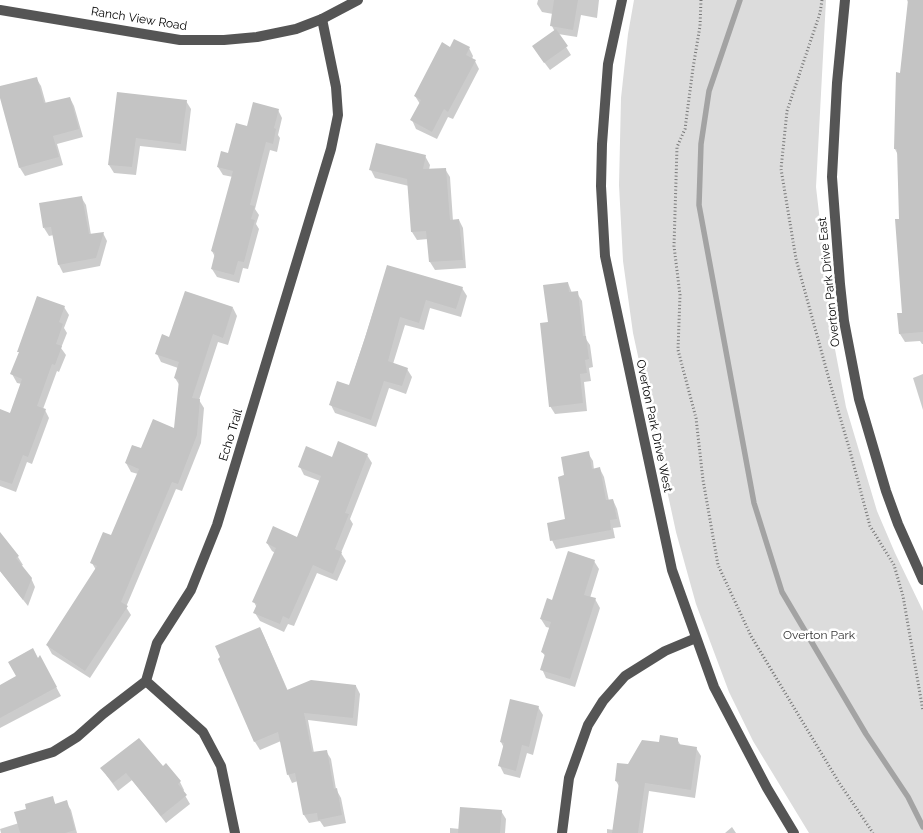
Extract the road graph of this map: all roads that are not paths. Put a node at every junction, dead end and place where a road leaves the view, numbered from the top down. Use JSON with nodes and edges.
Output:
{"nodes":[{"id":1,"x":358,"y":0,"type":"edge"},
{"id":2,"x":622,"y":0,"type":"edge"},
{"id":3,"x":845,"y":0,"type":"edge"},
{"id":4,"x":0,"y":10,"type":"edge"},
{"id":5,"x":322,"y":19,"type":"junction"},
{"id":6,"x":923,"y":580,"type":"edge"},
{"id":7,"x":696,"y":638,"type":"junction"},
{"id":8,"x":146,"y":681,"type":"junction"},
{"id":9,"x":0,"y":768,"type":"edge"},
{"id":10,"x":235,"y":833,"type":"edge"},
{"id":11,"x":562,"y":833,"type":"edge"},
{"id":12,"x":794,"y":833,"type":"edge"}],
"edges":[{"from":1,"to":5,"type":"street","name":"Ranch View Road"},
{"from":2,"to":7,"type":"street","name":"Overton Park Drive West"},
{"from":3,"to":6,"type":"street","name":"Overton Park Drive East"},
{"from":4,"to":5,"type":"street","name":"Ranch View Road"},
{"from":5,"to":8,"type":"street","name":"Echo Trail"},
{"from":7,"to":11,"type":"street"},
{"from":7,"to":12,"type":"street","name":"Overton Park Drive West"},
{"from":8,"to":9,"type":"street"},
{"from":8,"to":10,"type":"street"}]}
